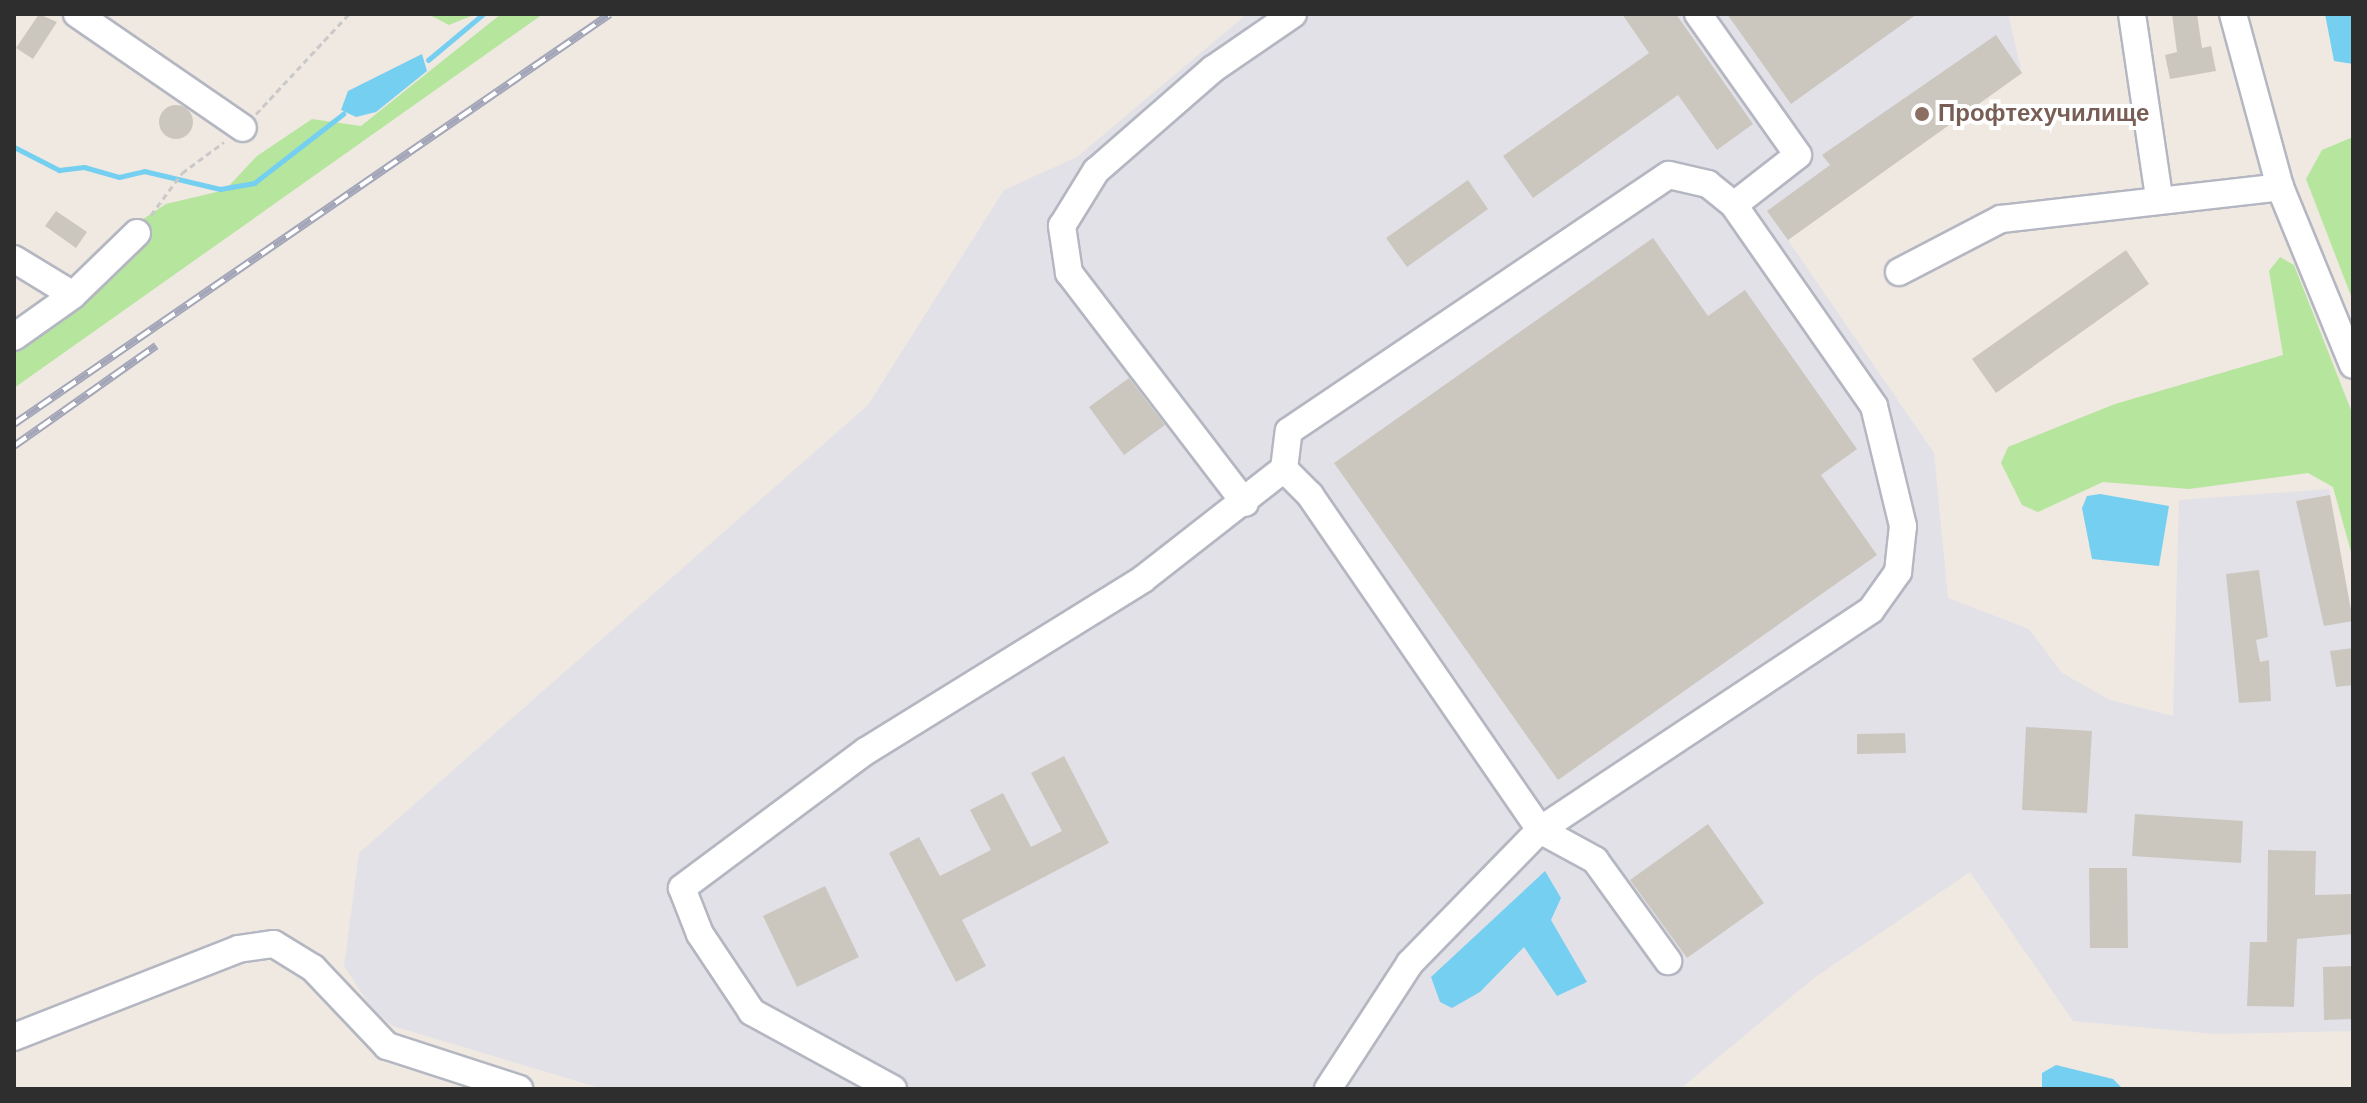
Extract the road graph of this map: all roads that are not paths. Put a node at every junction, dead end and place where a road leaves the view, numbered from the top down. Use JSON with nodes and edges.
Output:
{"nodes":[{"id":1,"x":77,"y":14,"type":"edge"},
{"id":2,"x":1293,"y":14,"type":"edge"},
{"id":3,"x":1698,"y":14,"type":"edge"},
{"id":4,"x":2132,"y":14,"type":"edge"},
{"id":5,"x":2233,"y":14,"type":"edge"},
{"id":6,"x":243,"y":128,"type":"road end"},
{"id":7,"x":2280,"y":187,"type":"junction"},
{"id":8,"x":2159,"y":197,"type":"junction"},
{"id":9,"x":1734,"y":205,"type":"junction"},
{"id":10,"x":137,"y":233,"type":"road end"},
{"id":11,"x":14,"y":259,"type":"edge"},
{"id":12,"x":1899,"y":272,"type":"dead end"},
{"id":13,"x":73,"y":295,"type":"junction"},
{"id":14,"x":14,"y":337,"type":"edge"},
{"id":15,"x":2353,"y":365,"type":"edge"},
{"id":16,"x":1284,"y":469,"type":"junction"},
{"id":17,"x":1245,"y":503,"type":"junction"},
{"id":18,"x":1540,"y":830,"type":"junction"},
{"id":19,"x":1668,"y":961,"type":"dead end"},
{"id":20,"x":14,"y":1037,"type":"edge"},
{"id":21,"x":519,"y":1089,"type":"edge"},
{"id":22,"x":893,"y":1089,"type":"edge"},
{"id":23,"x":1328,"y":1089,"type":"edge"}],
"edges":[{"from":1,"to":6,"type":"street"},
{"from":2,"to":17,"type":"street"},
{"from":3,"to":9,"type":"street"},
{"from":4,"to":8,"type":"street"},
{"from":5,"to":7,"type":"street"},
{"from":7,"to":8,"type":"street"},
{"from":7,"to":15,"type":"street"},
{"from":8,"to":12,"type":"street"},
{"from":9,"to":16,"type":"street"},
{"from":9,"to":18,"type":"street"},
{"from":10,"to":13,"type":"street"},
{"from":11,"to":13,"type":"street"},
{"from":13,"to":14,"type":"street"},
{"from":16,"to":17,"type":"street"},
{"from":16,"to":18,"type":"street"},
{"from":17,"to":22,"type":"street"},
{"from":18,"to":19,"type":"street"},
{"from":18,"to":23,"type":"street"},
{"from":20,"to":21,"type":"street"}]}
